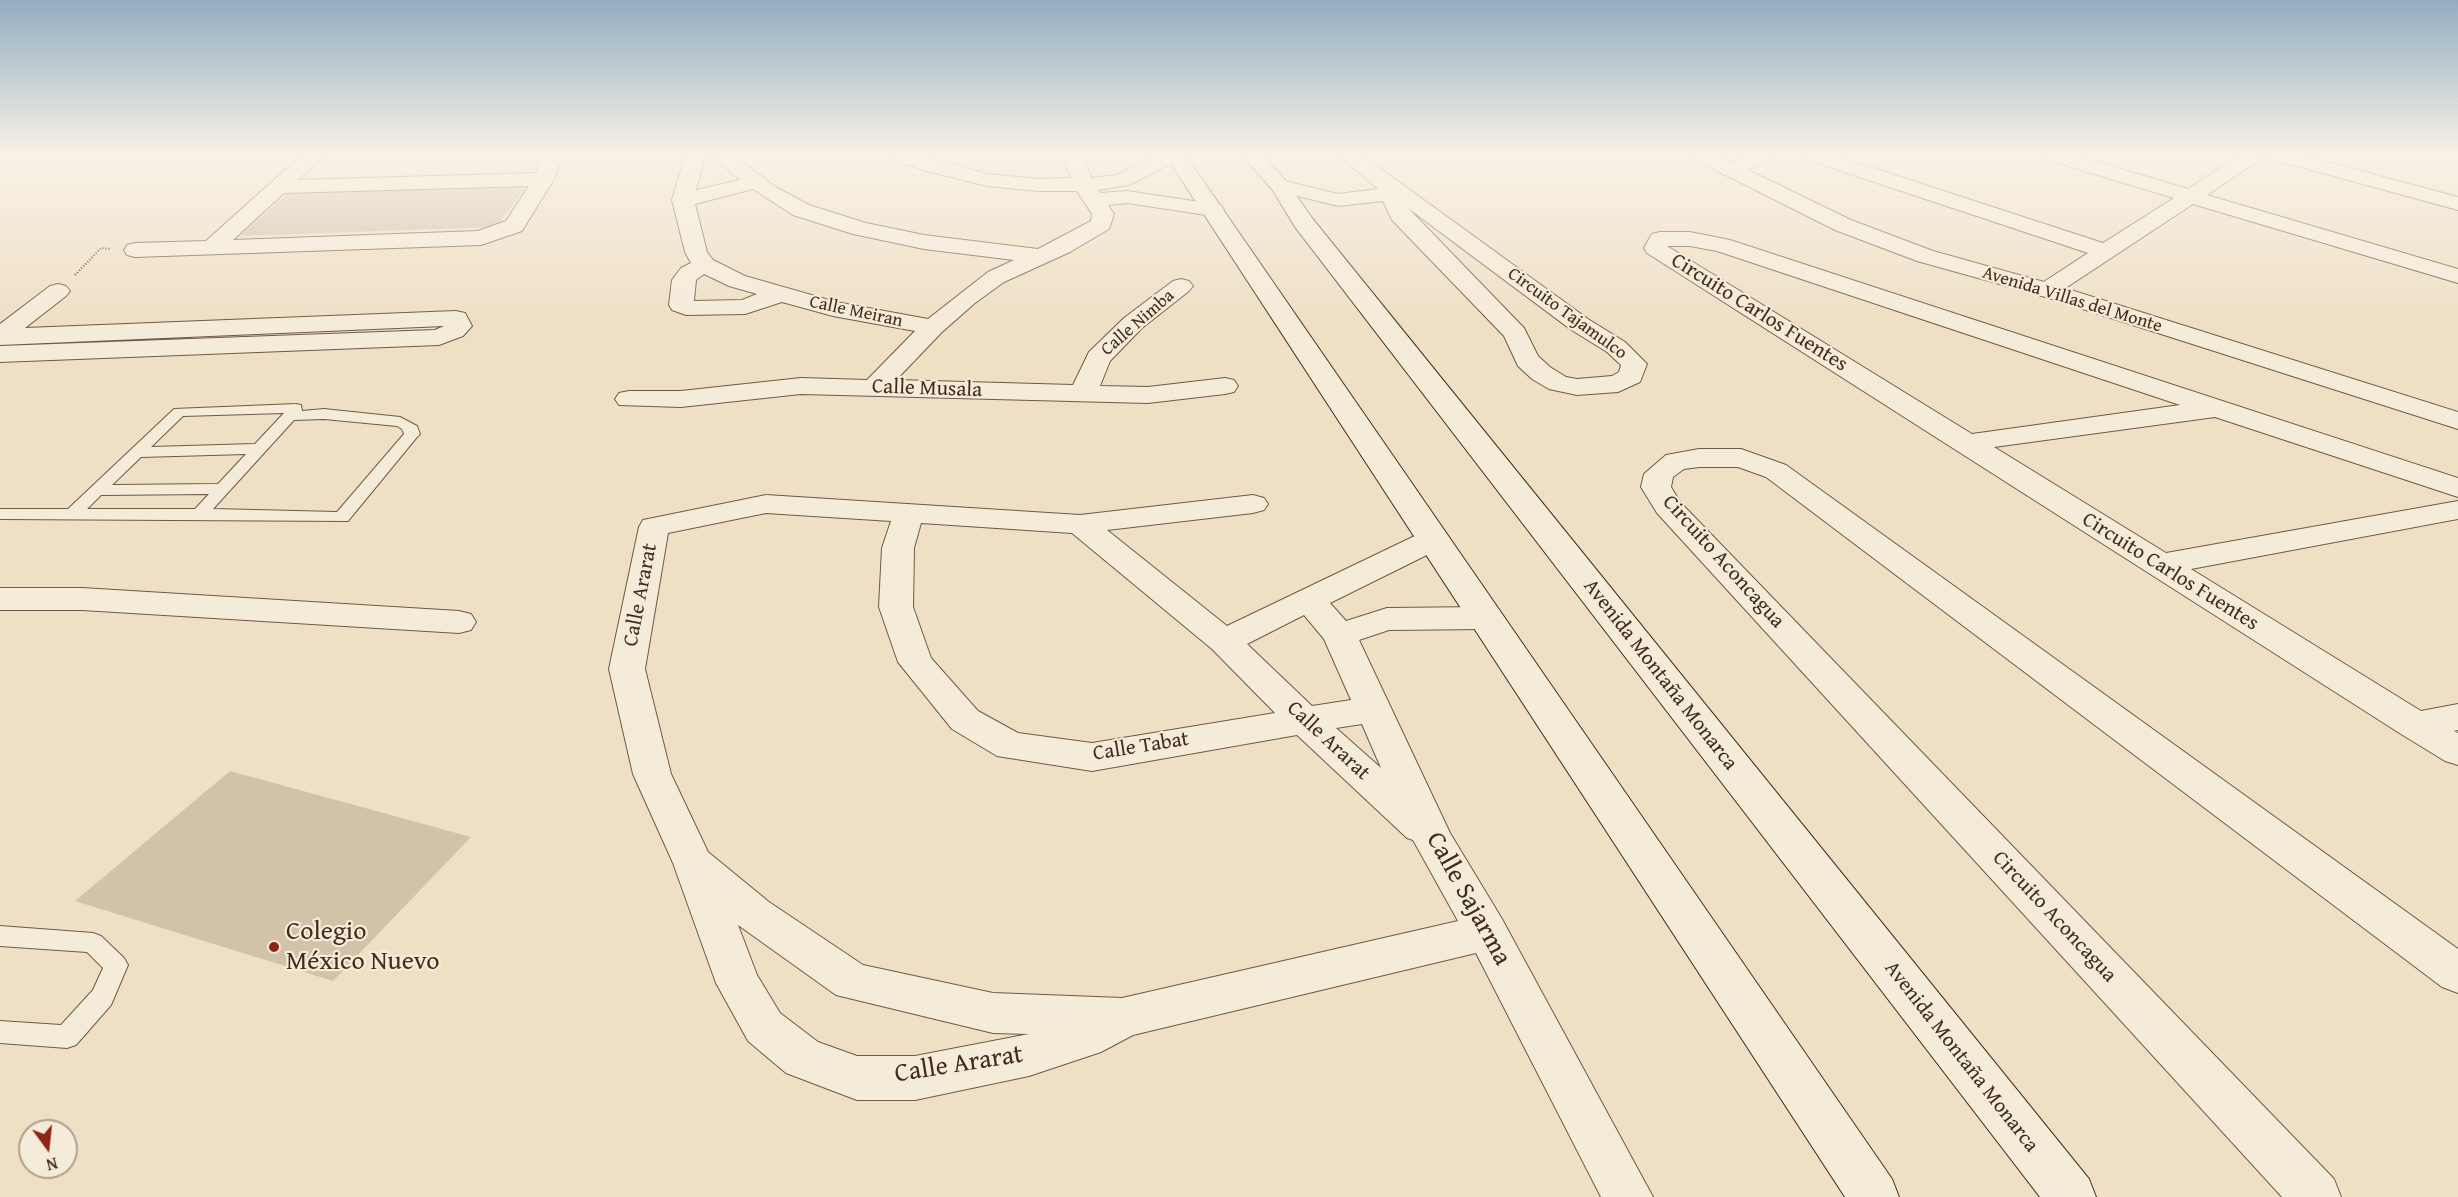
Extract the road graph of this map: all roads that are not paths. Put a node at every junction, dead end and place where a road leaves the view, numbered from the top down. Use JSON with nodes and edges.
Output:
{"nodes":[{"id":1,"x":253,"y":209,"type":"edge"},
{"id":2,"x":525,"y":209,"type":"edge"},
{"id":3,"x":684,"y":209,"type":"edge"},
{"id":4,"x":799,"y":209,"type":"edge"},
{"id":5,"x":1099,"y":209,"type":"edge"},
{"id":6,"x":1208,"y":209,"type":"edge"},
{"id":7,"x":1295,"y":209,"type":"edge"},
{"id":8,"x":1324,"y":209,"type":"edge"},
{"id":9,"x":1398,"y":209,"type":"edge"},
{"id":10,"x":1418,"y":209,"type":"edge"},
{"id":11,"x":1809,"y":209,"type":"edge"},
{"id":12,"x":1975,"y":209,"type":"edge"},
{"id":13,"x":2171,"y":209,"type":"edge"},
{"id":14,"x":2230,"y":209,"type":"edge"},
{"id":15,"x":1213,"y":210,"type":"joint"},
{"id":16,"x":1303,"y":222,"type":"junction"},
{"id":17,"x":211,"y":248,"type":"junction"},
{"id":18,"x":135,"y":250,"type":"road end"},
{"id":19,"x":2103,"y":251,"type":"junction"},
{"id":20,"x":1038,"y":256,"type":"junction"},
{"id":21,"x":704,"y":265,"type":"junction"},
{"id":22,"x":2458,"y":276,"type":"edge"},
{"id":23,"x":1181,"y":286,"type":"dead end"},
{"id":24,"x":2047,"y":290,"type":"junction"},
{"id":25,"x":58,"y":291,"type":"road end"},
{"id":26,"x":781,"y":294,"type":"junction"},
{"id":27,"x":933,"y":327,"type":"junction"},
{"id":28,"x":0,"y":337,"type":"edge"},
{"id":29,"x":0,"y":354,"type":"edge"},
{"id":30,"x":1225,"y":386,"type":"dead end"},
{"id":31,"x":875,"y":387,"type":"junction"},
{"id":32,"x":1083,"y":394,"type":"junction"},
{"id":33,"x":629,"y":399,"type":"dead end"},
{"id":34,"x":2220,"y":408,"type":"junction"},
{"id":35,"x":290,"y":416,"type":"junction"},
{"id":36,"x":2458,"y":421,"type":"edge"},
{"id":37,"x":1965,"y":443,"type":"junction"},
{"id":38,"x":256,"y":449,"type":"junction"},
{"id":39,"x":136,"y":452,"type":"junction"},
{"id":40,"x":2458,"y":488,"type":"edge"},
{"id":41,"x":221,"y":489,"type":"junction"},
{"id":42,"x":97,"y":490,"type":"junction"},
{"id":43,"x":1253,"y":504,"type":"dead end"},
{"id":44,"x":2458,"y":510,"type":"edge"},
{"id":45,"x":909,"y":512,"type":"junction"},
{"id":46,"x":0,"y":514,"type":"edge"},
{"id":47,"x":72,"y":514,"type":"junction"},
{"id":48,"x":200,"y":514,"type":"junction"},
{"id":49,"x":1080,"y":524,"type":"junction"},
{"id":50,"x":1432,"y":540,"type":"junction"},
{"id":51,"x":2158,"y":565,"type":"junction"},
{"id":52,"x":1354,"y":579,"type":"junction"},
{"id":53,"x":0,"y":599,"type":"edge"},
{"id":54,"x":1310,"y":601,"type":"junction"},
{"id":55,"x":1484,"y":618,"type":"junction"},
{"id":56,"x":1387,"y":620,"type":"junction"},
{"id":57,"x":459,"y":622,"type":"dead end"},
{"id":58,"x":1339,"y":635,"type":"junction"},
{"id":59,"x":1224,"y":641,"type":"junction"},
{"id":60,"x":1373,"y":709,"type":"junction"},
{"id":61,"x":2458,"y":717,"type":"edge"},
{"id":62,"x":1304,"y":720,"type":"junction"},
{"id":63,"x":2414,"y":724,"type":"junction"},
{"id":64,"x":2458,"y":751,"type":"edge"},
{"id":65,"x":1433,"y":839,"type":"junction"},
{"id":66,"x":693,"y":863,"type":"junction"},
{"id":67,"x":1487,"y":932,"type":"junction"},
{"id":68,"x":0,"y":936,"type":"edge"},
{"id":69,"x":2458,"y":974,"type":"edge"},
{"id":70,"x":1124,"y":1017,"type":"junction"},
{"id":71,"x":0,"y":1032,"type":"edge"},
{"id":72,"x":1628,"y":1197,"type":"edge"},
{"id":73,"x":1874,"y":1197,"type":"edge"},
{"id":74,"x":2071,"y":1197,"type":"edge"},
{"id":75,"x":2316,"y":1197,"type":"edge"}],
"edges":[{"from":1,"to":17,"type":"street"},
{"from":2,"to":17,"type":"street"},
{"from":3,"to":21,"type":"street"},
{"from":4,"to":20,"type":"street"},
{"from":5,"to":20,"type":"street"},
{"from":6,"to":15,"type":"street"},
{"from":7,"to":16,"type":"street","name":"Avenida Montaña Monarca"},
{"from":8,"to":16,"type":"street"},
{"from":9,"to":10,"type":"street","name":"Circuito Tajamulco"},
{"from":11,"to":24,"type":"street","name":"Avenida Villas del Monte"},
{"from":12,"to":19,"type":"street"},
{"from":13,"to":19,"type":"street"},
{"from":14,"to":22,"type":"street"},
{"from":15,"to":50,"type":"street"},
{"from":16,"to":74,"type":"street","name":"Avenida Montaña Monarca"},
{"from":17,"to":18,"type":"street"},
{"from":19,"to":24,"type":"street"},
{"from":20,"to":27,"type":"street"},
{"from":21,"to":26,"type":"street","name":"Calle Meiran"},
{"from":21,"to":26,"type":"street","name":"Calle Meiran"},
{"from":23,"to":32,"type":"street","name":"Calle Nimba"},
{"from":24,"to":36,"type":"street","name":"Avenida Villas del Monte"},
{"from":25,"to":28,"type":"street"},
{"from":26,"to":27,"type":"street","name":"Calle Meiran"},
{"from":27,"to":31,"type":"street"},
{"from":28,"to":29,"type":"street"},
{"from":30,"to":32,"type":"street","name":"Calle Musala"},
{"from":31,"to":32,"type":"street","name":"Calle Musala"},
{"from":31,"to":33,"type":"street","name":"Calle Musala"},
{"from":34,"to":37,"type":"street"},
{"from":34,"to":37,"type":"street","name":"Circuito Carlos Fuentes"},
{"from":34,"to":40,"type":"street","name":"Circuito Carlos Fuentes"},
{"from":35,"to":38,"type":"lane"},
{"from":35,"to":39,"type":"lane"},
{"from":35,"to":48,"type":"lane"},
{"from":37,"to":51,"type":"street","name":"Circuito Carlos Fuentes"},
{"from":38,"to":39,"type":"lane"},
{"from":38,"to":41,"type":"lane"},
{"from":39,"to":42,"type":"lane"},
{"from":41,"to":42,"type":"lane"},
{"from":41,"to":48,"type":"lane"},
{"from":42,"to":47,"type":"lane"},
{"from":43,"to":49,"type":"street","name":"Calle Ararat"},
{"from":44,"to":51,"type":"street"},
{"from":45,"to":49,"type":"street","name":"Calle Ararat"},
{"from":45,"to":62,"type":"street","name":"Calle Tabat"},
{"from":45,"to":66,"type":"street","name":"Calle Ararat"},
{"from":46,"to":47,"type":"lane"},
{"from":47,"to":48,"type":"lane"},
{"from":49,"to":59,"type":"street","name":"Calle Ararat"},
{"from":50,"to":52,"type":"street"},
{"from":50,"to":55,"type":"street"},
{"from":51,"to":63,"type":"street","name":"Circuito Carlos Fuentes"},
{"from":52,"to":54,"type":"street"},
{"from":52,"to":56,"type":"street"},
{"from":53,"to":57,"type":"street"},
{"from":54,"to":58,"type":"street","name":"Calle Sajarma"},
{"from":54,"to":59,"type":"street"},
{"from":55,"to":56,"type":"street"},
{"from":55,"to":73,"type":"street"},
{"from":56,"to":58,"type":"street"},
{"from":58,"to":60,"type":"street","name":"Calle Sajarma"},
{"from":59,"to":62,"type":"street","name":"Calle Ararat"},
{"from":60,"to":62,"type":"street","name":"Calle Tabat"},
{"from":60,"to":65,"type":"street","name":"Calle Sajarma"},
{"from":61,"to":63,"type":"street"},
{"from":62,"to":65,"type":"street","name":"Calle Ararat"},
{"from":63,"to":64,"type":"street","name":"Circuito Carlos Fuentes"},
{"from":65,"to":67,"type":"street","name":"Calle Sajarma"},
{"from":66,"to":70,"type":"street","name":"Calle Ararat"},
{"from":66,"to":70,"type":"street","name":"Calle Ararat"},
{"from":67,"to":70,"type":"street","name":"Calle Ararat"},
{"from":67,"to":72,"type":"street","name":"Calle Sajarma"},
{"from":68,"to":71,"type":"lane"},
{"from":69,"to":75,"type":"street","name":"Circuito Aconcagua"}]}
